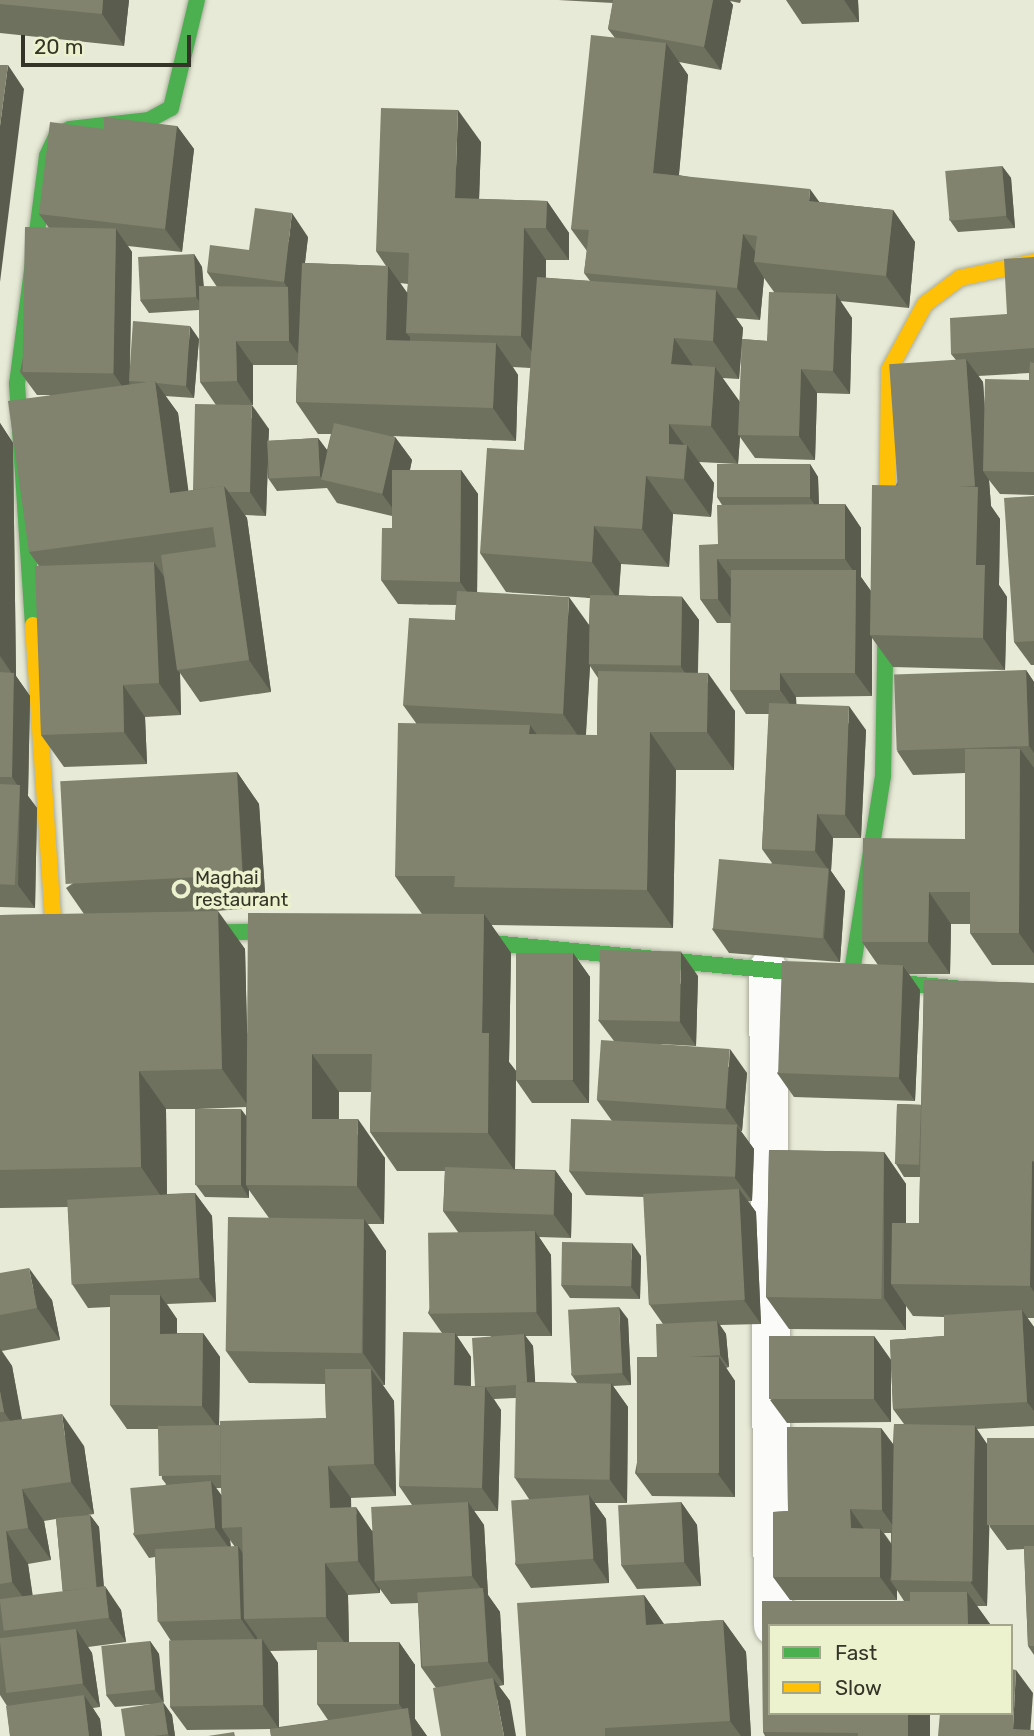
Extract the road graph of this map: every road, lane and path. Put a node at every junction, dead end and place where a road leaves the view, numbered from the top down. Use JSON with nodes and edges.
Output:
{"nodes":[{"id":1,"x":197,"y":0,"type":"edge"},
{"id":2,"x":1034,"y":262,"type":"edge"},
{"id":3,"x":887,"y":560,"type":"edge"},
{"id":4,"x":886,"y":587,"type":"edge"},
{"id":5,"x":313,"y":931,"type":"edge"},
{"id":6,"x":264,"y":932,"type":"junction"},
{"id":7,"x":168,"y":934,"type":"edge"},
{"id":8,"x":77,"y":936,"type":"edge"},
{"id":9,"x":430,"y":937,"type":"edge"},
{"id":10,"x":768,"y":969,"type":"junction"},
{"id":11,"x":265,"y":972,"type":"edge"},
{"id":12,"x":851,"y":978,"type":"junction"},
{"id":13,"x":1034,"y":996,"type":"edge"},
{"id":14,"x":773,"y":1624,"type":"edge"}],
"edges":[{"from":1,"to":8,"type":"street"},
{"from":2,"to":3,"type":"street"},
{"from":4,"to":12,"type":"street"},
{"from":5,"to":6,"type":"street"},
{"from":6,"to":7,"type":"street"},
{"from":6,"to":11,"type":"street"},
{"from":9,"to":10,"type":"street"},
{"from":10,"to":12,"type":"street"},
{"from":10,"to":14,"type":"street"},
{"from":12,"to":13,"type":"street"}]}
